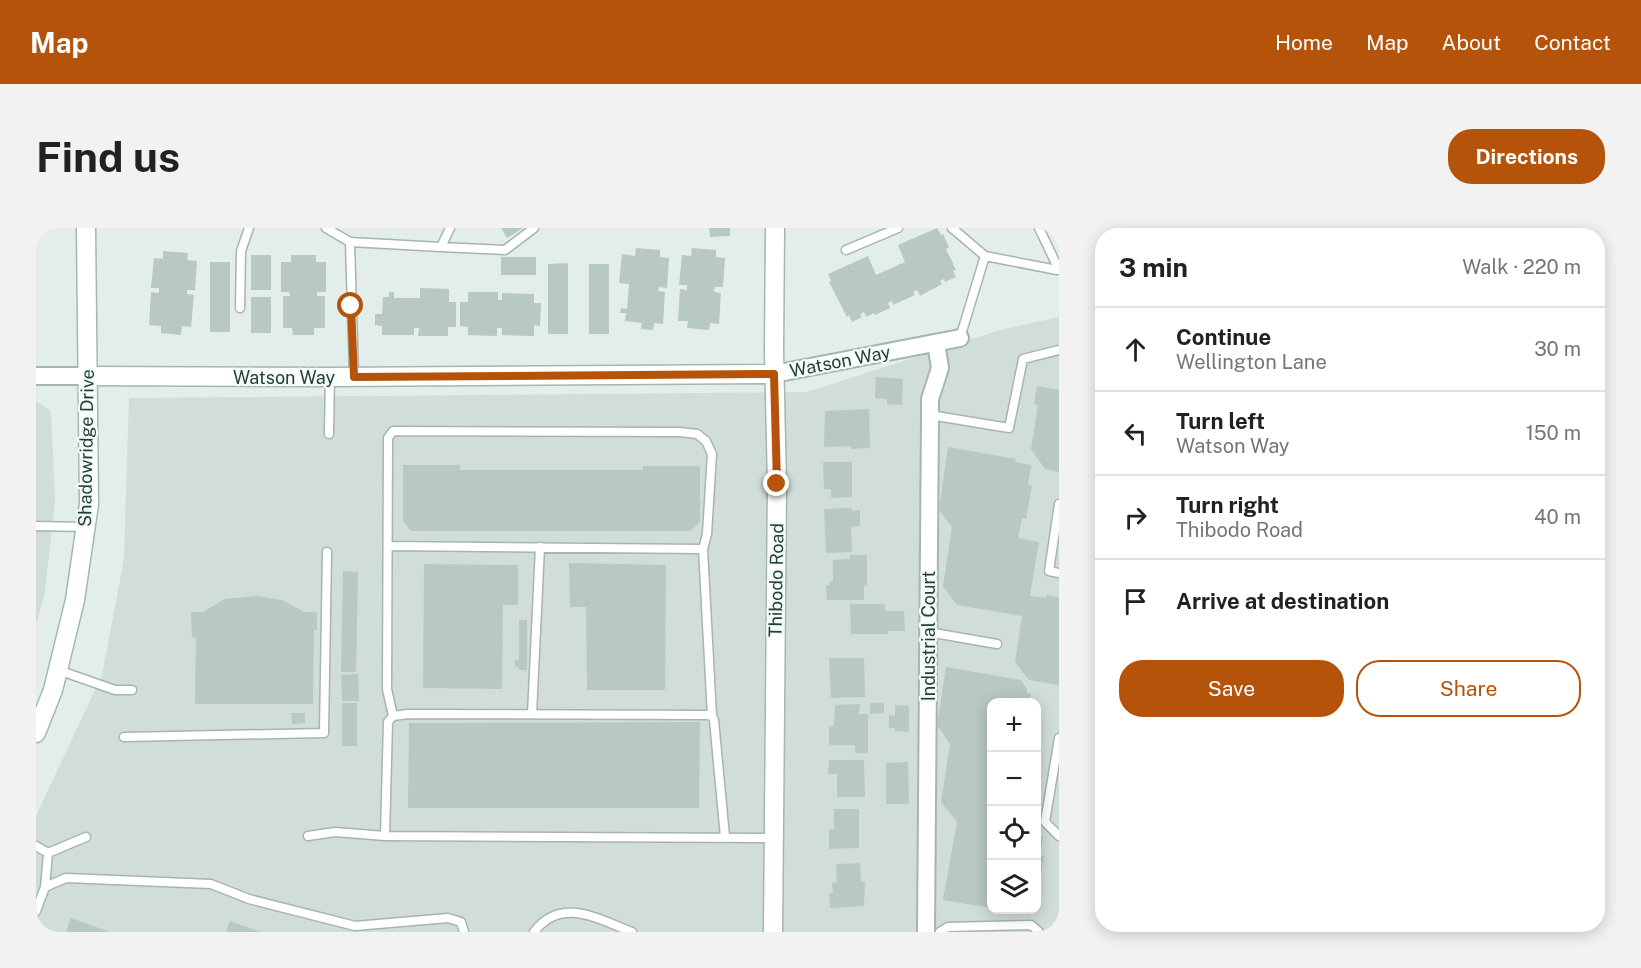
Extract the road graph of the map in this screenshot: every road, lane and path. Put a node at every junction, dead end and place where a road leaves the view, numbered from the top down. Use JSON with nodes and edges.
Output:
{"nodes":[{"id":1,"x":86,"y":228,"type":"edge"},
{"id":2,"x":249,"y":228,"type":"edge"},
{"id":3,"x":326,"y":228,"type":"edge"},
{"id":4,"x":450,"y":228,"type":"edge"},
{"id":5,"x":534,"y":228,"type":"edge"},
{"id":6,"x":775,"y":228,"type":"edge"},
{"id":7,"x":898,"y":228,"type":"edge"},
{"id":8,"x":952,"y":228,"type":"edge"},
{"id":9,"x":1040,"y":228,"type":"edge"},
{"id":10,"x":350,"y":242,"type":"junction"},
{"id":11,"x":441,"y":247,"type":"junction"},
{"id":12,"x":846,"y":250,"type":"dead end"},
{"id":13,"x":985,"y":256,"type":"junction"},
{"id":14,"x":1058,"y":270,"type":"edge"},
{"id":15,"x":240,"y":308,"type":"dead end"},
{"id":16,"x":960,"y":338,"type":"joint"},
{"id":17,"x":936,"y":343,"type":"junction"},
{"id":18,"x":1059,"y":350,"type":"edge"},
{"id":19,"x":774,"y":374,"type":"junction"},
{"id":20,"x":36,"y":376,"type":"edge"},
{"id":21,"x":87,"y":376,"type":"junction"},
{"id":22,"x":330,"y":377,"type":"junction"},
{"id":23,"x":354,"y":377,"type":"junction"},
{"id":24,"x":930,"y":415,"type":"junction"},
{"id":25,"x":329,"y":434,"type":"dead end"},
{"id":26,"x":1059,"y":504,"type":"edge"},
{"id":27,"x":36,"y":526,"type":"edge"},
{"id":28,"x":86,"y":527,"type":"junction"},
{"id":29,"x":388,"y":546,"type":"junction"},
{"id":30,"x":540,"y":547,"type":"junction"},
{"id":31,"x":703,"y":549,"type":"junction"},
{"id":32,"x":327,"y":552,"type":"dead end"},
{"id":33,"x":1059,"y":573,"type":"edge"},
{"id":34,"x":928,"y":632,"type":"junction"},
{"id":35,"x":997,"y":644,"type":"dead end"},
{"id":36,"x":58,"y":669,"type":"junction"},
{"id":37,"x":132,"y":690,"type":"dead end"},
{"id":38,"x":532,"y":714,"type":"junction"},
{"id":39,"x":393,"y":716,"type":"junction"},
{"id":40,"x":712,"y":716,"type":"junction"},
{"id":41,"x":36,"y":733,"type":"edge"},
{"id":42,"x":124,"y":737,"type":"dead end"},
{"id":43,"x":1059,"y":738,"type":"edge"},
{"id":44,"x":308,"y":836,"type":"dead end"},
{"id":45,"x":385,"y":836,"type":"junction"},
{"id":46,"x":1059,"y":836,"type":"edge"},
{"id":47,"x":86,"y":837,"type":"dead end"},
{"id":48,"x":724,"y":837,"type":"junction"},
{"id":49,"x":774,"y":838,"type":"junction"},
{"id":50,"x":36,"y":846,"type":"edge"},
{"id":51,"x":48,"y":853,"type":"junction"},
{"id":52,"x":45,"y":887,"type":"junction"},
{"id":53,"x":36,"y":911,"type":"edge"},
{"id":54,"x":406,"y":922,"type":"junction"},
{"id":55,"x":402,"y":932,"type":"edge"},
{"id":56,"x":464,"y":932,"type":"edge"},
{"id":57,"x":534,"y":932,"type":"edge"},
{"id":58,"x":632,"y":932,"type":"edge"},
{"id":59,"x":773,"y":932,"type":"edge"},
{"id":60,"x":926,"y":932,"type":"edge"},
{"id":61,"x":940,"y":932,"type":"edge"},
{"id":62,"x":1039,"y":932,"type":"edge"}],
"edges":[{"from":1,"to":21,"type":"street","name":"Shadowridge Drive"},
{"from":2,"to":15,"type":"lane"},
{"from":3,"to":10,"type":"lane"},
{"from":4,"to":11,"type":"lane"},
{"from":5,"to":11,"type":"lane"},
{"from":6,"to":19,"type":"street","name":"Thibodo Road"},
{"from":7,"to":12,"type":"lane"},
{"from":8,"to":13,"type":"lane"},
{"from":9,"to":14,"type":"lane"},
{"from":10,"to":11,"type":"lane"},
{"from":10,"to":23,"type":"lane"},
{"from":13,"to":14,"type":"lane"},
{"from":13,"to":16,"type":"lane"},
{"from":16,"to":17,"type":"street","name":"Watson Way"},
{"from":17,"to":19,"type":"street","name":"Watson Way"},
{"from":17,"to":24,"type":"street","name":"Industrial Court"},
{"from":18,"to":24,"type":"lane"},
{"from":19,"to":23,"type":"street","name":"Watson Way"},
{"from":19,"to":49,"type":"street","name":"Thibodo Road"},
{"from":20,"to":21,"type":"street","name":"Watson Way"},
{"from":21,"to":22,"type":"street","name":"Watson Way"},
{"from":21,"to":28,"type":"street","name":"Shadowridge Drive"},
{"from":22,"to":23,"type":"street","name":"Watson Way"},
{"from":22,"to":25,"type":"lane"},
{"from":24,"to":34,"type":"street","name":"Industrial Court"},
{"from":26,"to":33,"type":"lane"},
{"from":27,"to":28,"type":"lane"},
{"from":28,"to":36,"type":"street","name":"Shadowridge Drive"},
{"from":29,"to":30,"type":"lane"},
{"from":29,"to":31,"type":"lane"},
{"from":29,"to":39,"type":"lane"},
{"from":30,"to":31,"type":"lane"},
{"from":30,"to":38,"type":"lane"},
{"from":31,"to":40,"type":"lane"},
{"from":32,"to":42,"type":"lane"},
{"from":34,"to":35,"type":"lane"},
{"from":34,"to":60,"type":"street","name":"Industrial Court"},
{"from":36,"to":37,"type":"lane"},
{"from":36,"to":41,"type":"street","name":"Shadowridge Drive"},
{"from":38,"to":39,"type":"lane"},
{"from":38,"to":40,"type":"lane"},
{"from":39,"to":45,"type":"lane"},
{"from":40,"to":48,"type":"lane"},
{"from":43,"to":46,"type":"lane"},
{"from":44,"to":45,"type":"lane"},
{"from":45,"to":48,"type":"lane"},
{"from":47,"to":51,"type":"lane"},
{"from":48,"to":49,"type":"lane"},
{"from":49,"to":59,"type":"street","name":"Thibodo Road"},
{"from":50,"to":51,"type":"lane"},
{"from":51,"to":52,"type":"lane"},
{"from":52,"to":53,"type":"lane"},
{"from":52,"to":54,"type":"lane"},
{"from":54,"to":55,"type":"lane"},
{"from":54,"to":56,"type":"lane"},
{"from":57,"to":58,"type":"lane"},
{"from":61,"to":62,"type":"lane"}]}
